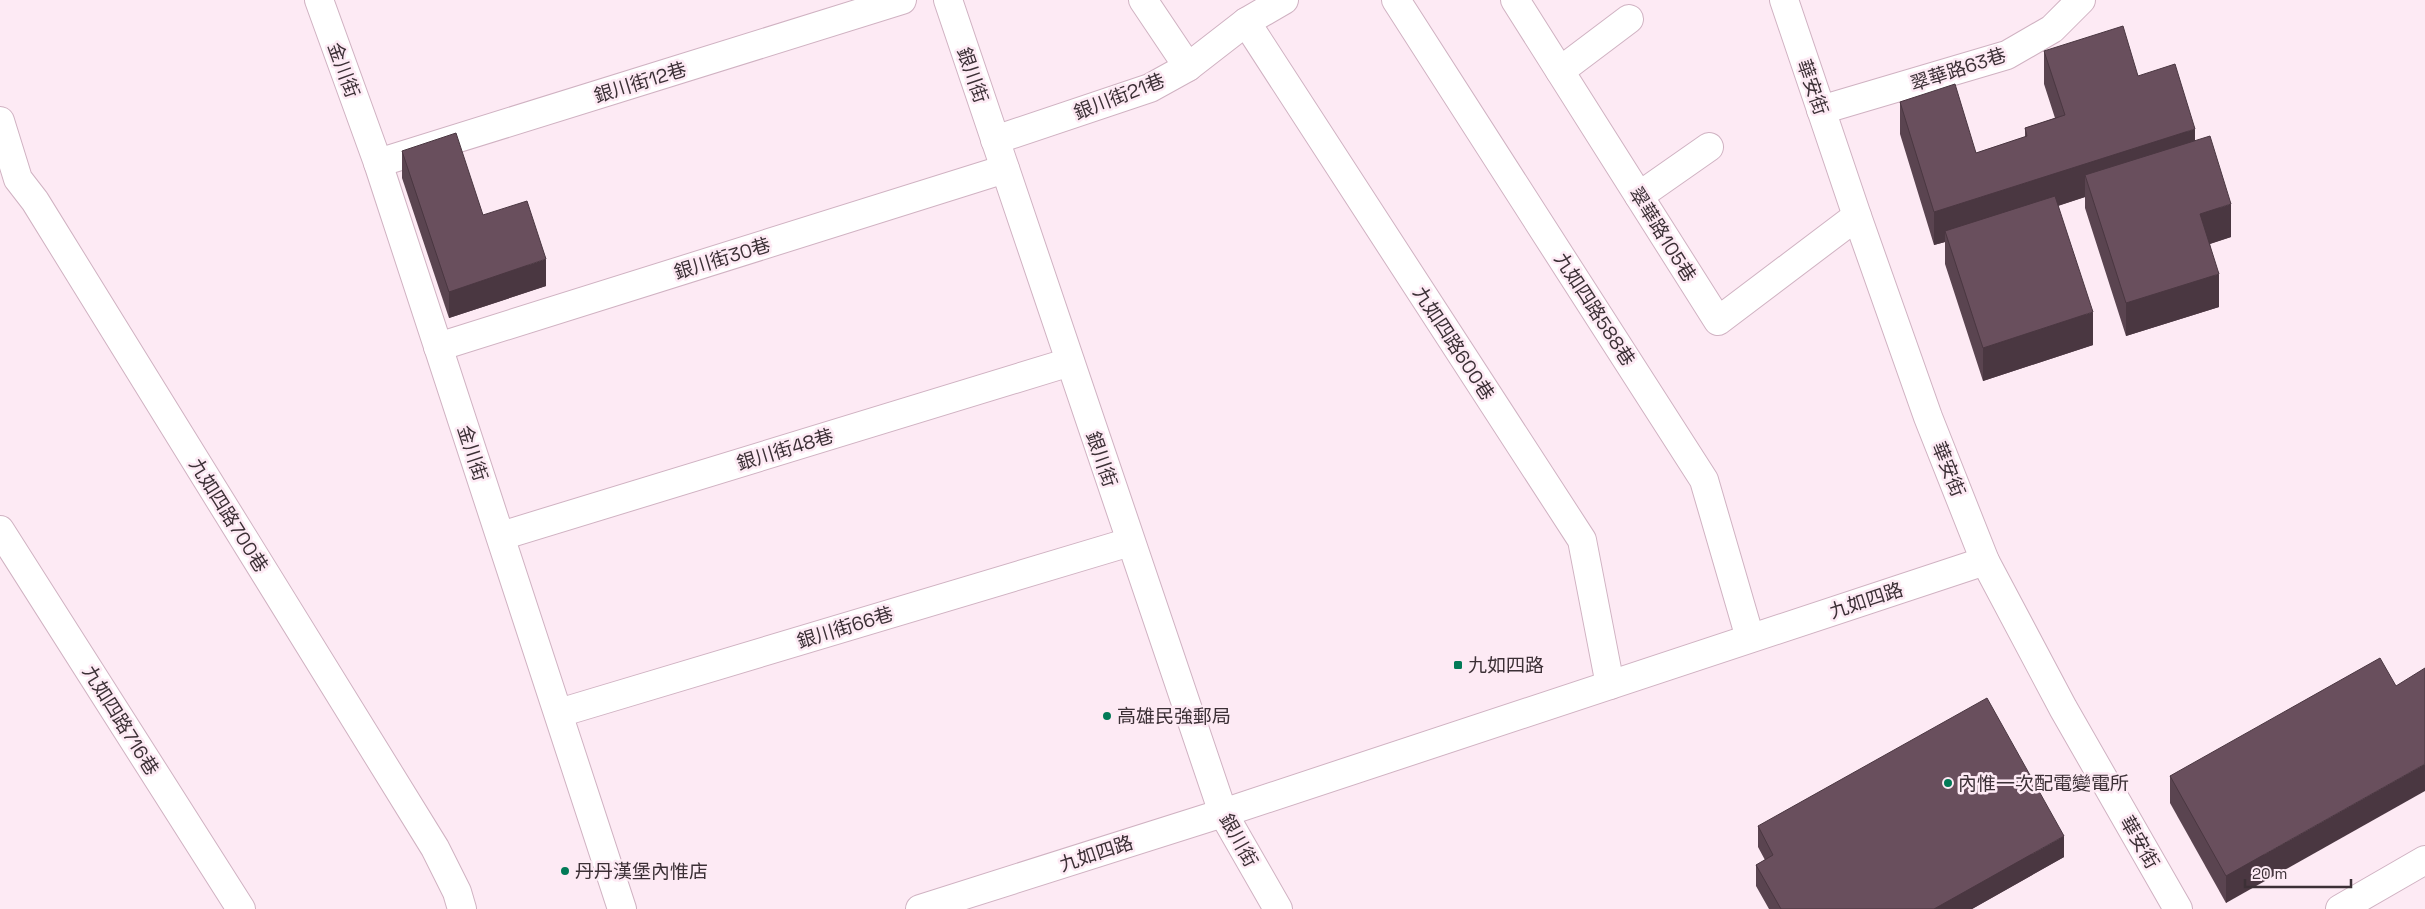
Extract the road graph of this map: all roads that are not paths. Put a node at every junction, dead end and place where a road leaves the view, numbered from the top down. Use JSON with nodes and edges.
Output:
{"nodes":[{"id":1,"x":319,"y":0,"type":"edge"},
{"id":2,"x":902,"y":0,"type":"edge"},
{"id":3,"x":948,"y":0,"type":"edge"},
{"id":4,"x":1143,"y":0,"type":"edge"},
{"id":5,"x":1284,"y":0,"type":"edge"},
{"id":6,"x":1396,"y":0,"type":"edge"},
{"id":7,"x":1515,"y":0,"type":"edge"},
{"id":8,"x":1784,"y":0,"type":"edge"},
{"id":9,"x":2081,"y":0,"type":"edge"},
{"id":10,"x":1629,"y":19,"type":"dead end"},
{"id":11,"x":1246,"y":22,"type":"junction"},
{"id":12,"x":1188,"y":67,"type":"junction"},
{"id":13,"x":1560,"y":71,"type":"junction"},
{"id":14,"x":1821,"y":110,"type":"junction"},
{"id":15,"x":0,"y":121,"type":"edge"},
{"id":16,"x":995,"y":140,"type":"junction"},
{"id":17,"x":1709,"y":147,"type":"dead end"},
{"id":18,"x":378,"y":163,"type":"junction"},
{"id":19,"x":1005,"y":169,"type":"junction"},
{"id":20,"x":1639,"y":196,"type":"junction"},
{"id":21,"x":1857,"y":216,"type":"junction"},
{"id":22,"x":438,"y":347,"type":"junction"},
{"id":23,"x":1070,"y":362,"type":"junction"},
{"id":24,"x":0,"y":530,"type":"edge"},
{"id":25,"x":501,"y":536,"type":"junction"},
{"id":26,"x":1130,"y":542,"type":"junction"},
{"id":27,"x":1985,"y":561,"type":"junction"},
{"id":28,"x":1750,"y":638,"type":"junction"},
{"id":29,"x":1610,"y":685,"type":"junction"},
{"id":30,"x":559,"y":713,"type":"junction"},
{"id":31,"x":1223,"y":813,"type":"junction"},
{"id":32,"x":2425,"y":860,"type":"edge"},
{"id":33,"x":978,"y":900,"type":"edge"},
{"id":34,"x":241,"y":909,"type":"edge"},
{"id":35,"x":462,"y":909,"type":"edge"},
{"id":36,"x":622,"y":909,"type":"edge"},
{"id":37,"x":920,"y":909,"type":"edge"},
{"id":38,"x":1278,"y":909,"type":"edge"},
{"id":39,"x":2178,"y":909,"type":"edge"},
{"id":40,"x":2340,"y":909,"type":"edge"}],
"edges":[{"from":1,"to":18,"type":"street","name":"金川街"},
{"from":2,"to":18,"type":"street","name":"銀川街12巷"},
{"from":3,"to":16,"type":"street","name":"銀川街"},
{"from":4,"to":12,"type":"street"},
{"from":5,"to":11,"type":"street","name":"銀川街21巷"},
{"from":6,"to":28,"type":"street","name":"九如四路588巷"},
{"from":7,"to":13,"type":"street","name":"翠華路105巷"},
{"from":8,"to":14,"type":"street","name":"華安街"},
{"from":9,"to":14,"type":"street","name":"翠華路63巷"},
{"from":10,"to":13,"type":"street"},
{"from":11,"to":12,"type":"street","name":"銀川街21巷"},
{"from":11,"to":29,"type":"street","name":"九如四路600巷"},
{"from":12,"to":16,"type":"street","name":"銀川街21巷"},
{"from":13,"to":20,"type":"street","name":"翠華路105巷"},
{"from":14,"to":21,"type":"street","name":"華安街"},
{"from":15,"to":35,"type":"street","name":"九如四路700巷"},
{"from":16,"to":19,"type":"street","name":"銀川街"},
{"from":17,"to":20,"type":"street"},
{"from":18,"to":22,"type":"street","name":"金川街"},
{"from":19,"to":22,"type":"street","name":"銀川街30巷"},
{"from":19,"to":23,"type":"street","name":"銀川街"},
{"from":20,"to":21,"type":"street","name":"翠華路105巷"},
{"from":21,"to":27,"type":"street","name":"華安街"},
{"from":22,"to":25,"type":"street","name":"金川街"},
{"from":23,"to":25,"type":"street","name":"銀川街48巷"},
{"from":23,"to":26,"type":"street","name":"銀川街"},
{"from":24,"to":34,"type":"street","name":"九如四路716巷"},
{"from":25,"to":30,"type":"street","name":"金川街"},
{"from":26,"to":30,"type":"street","name":"銀川街66巷"},
{"from":26,"to":31,"type":"street","name":"銀川街"},
{"from":27,"to":28,"type":"street","name":"九如四路"},
{"from":27,"to":39,"type":"street","name":"華安街"},
{"from":28,"to":29,"type":"street","name":"九如四路"},
{"from":29,"to":31,"type":"street","name":"九如四路"},
{"from":30,"to":36,"type":"street","name":"金川街"},
{"from":31,"to":33,"type":"street","name":"九如四路"},
{"from":31,"to":38,"type":"street","name":"銀川街"},
{"from":32,"to":40,"type":"street"},
{"from":33,"to":37,"type":"street","name":"九如四路"}]}
